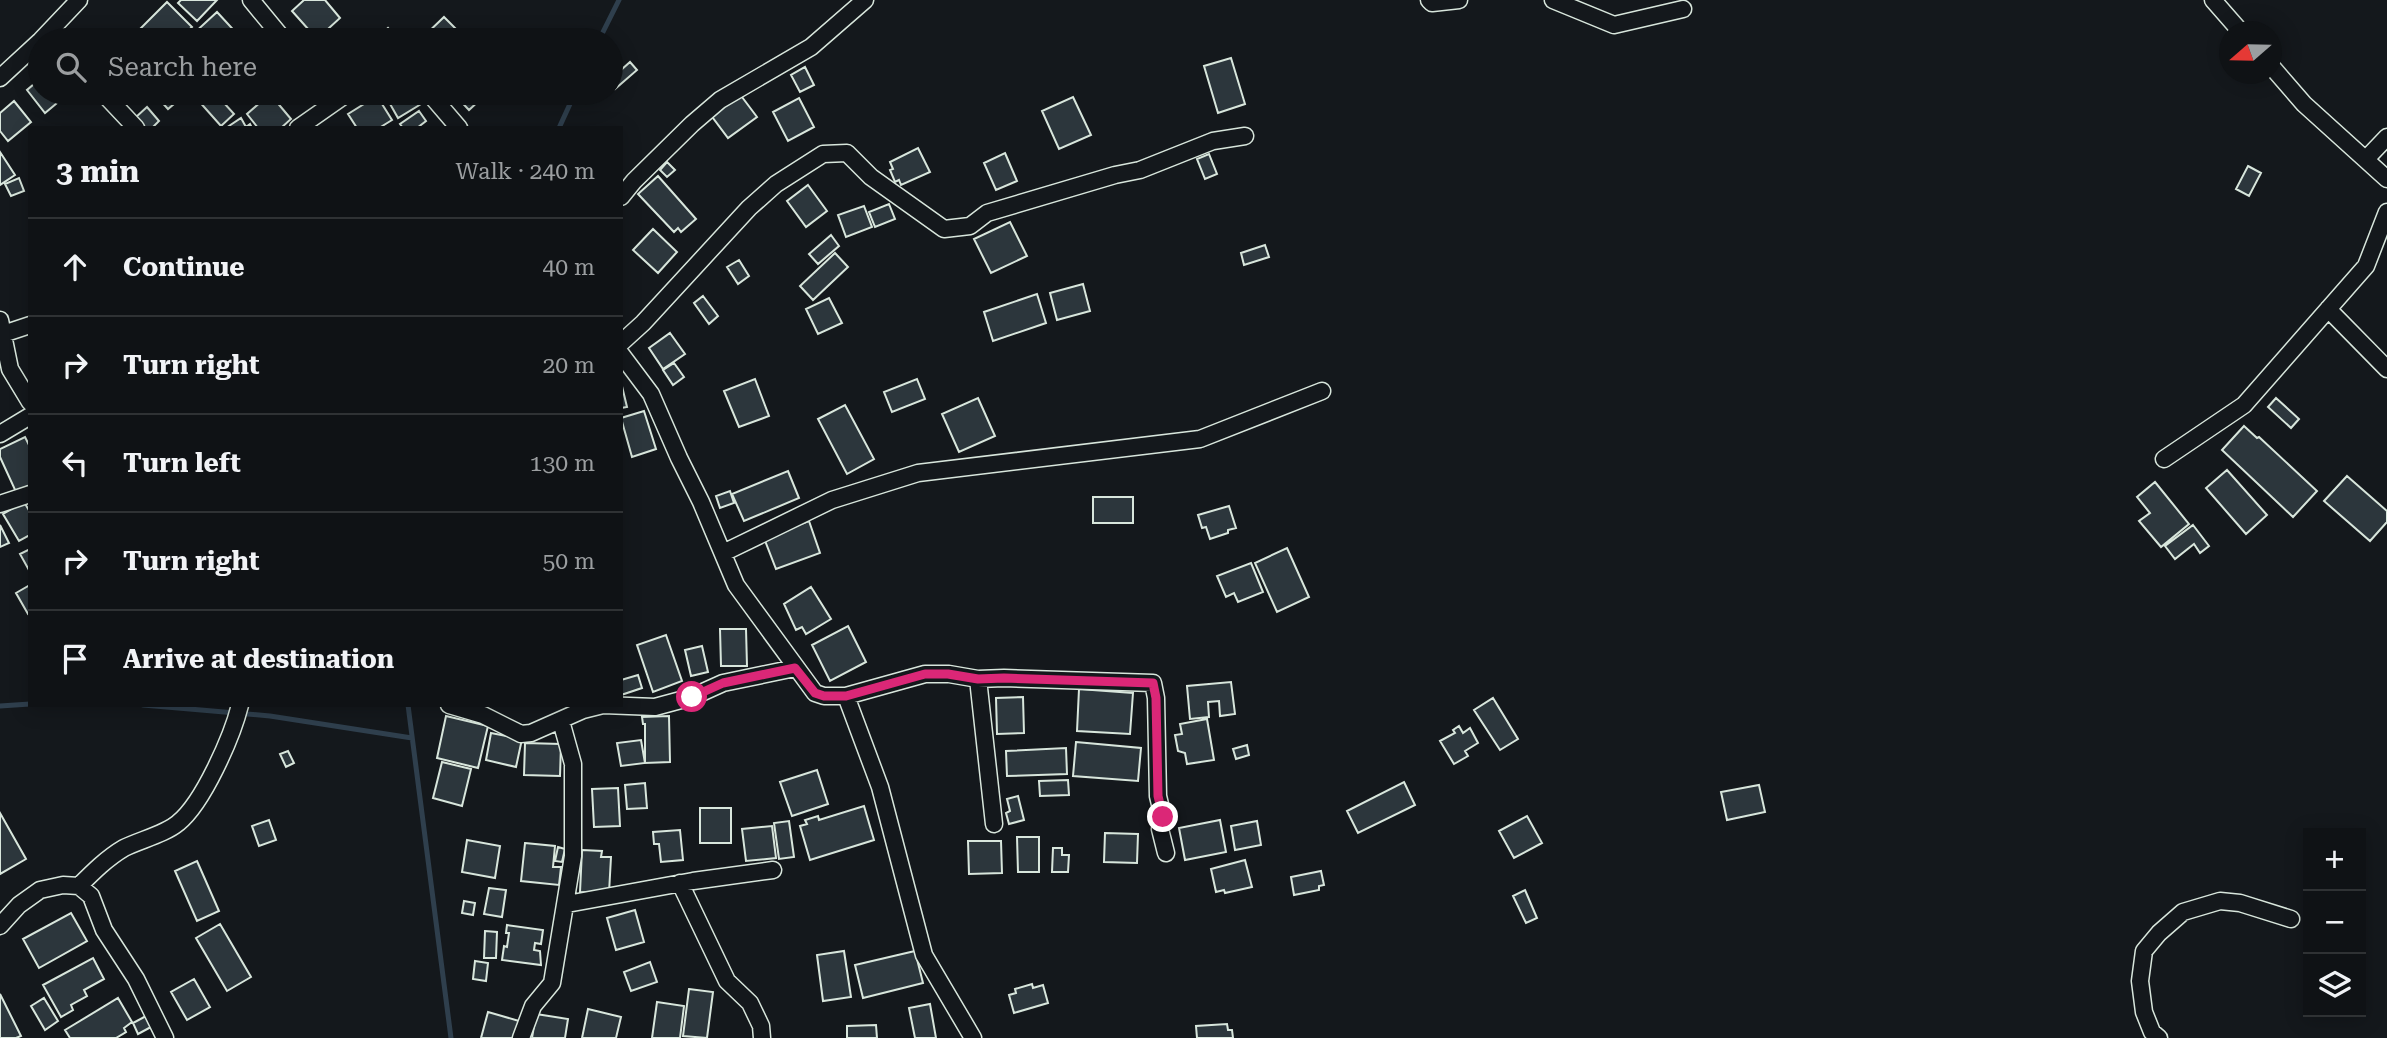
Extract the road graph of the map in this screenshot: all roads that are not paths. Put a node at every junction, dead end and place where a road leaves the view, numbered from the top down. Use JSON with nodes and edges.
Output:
{"nodes":[{"id":1,"x":79,"y":0,"type":"edge"},
{"id":2,"x":251,"y":0,"type":"edge"},
{"id":3,"x":865,"y":0,"type":"edge"},
{"id":4,"x":1429,"y":0,"type":"edge"},
{"id":5,"x":1459,"y":0,"type":"edge"},
{"id":6,"x":1553,"y":0,"type":"edge"},
{"id":7,"x":2213,"y":0,"type":"edge"},
{"id":8,"x":1683,"y":9,"type":"dead end"},
{"id":9,"x":2231,"y":21,"type":"edge"},
{"id":10,"x":55,"y":28,"type":"edge"},
{"id":11,"x":274,"y":28,"type":"edge"},
{"id":12,"x":28,"y":54,"type":"edge"},
{"id":13,"x":0,"y":78,"type":"edge"},
{"id":14,"x":2282,"y":79,"type":"edge"},
{"id":15,"x":114,"y":105,"type":"edge"},
{"id":16,"x":325,"y":105,"type":"edge"},
{"id":17,"x":439,"y":105,"type":"edge"},
{"id":18,"x":134,"y":126,"type":"edge"},
{"id":19,"x":300,"y":126,"type":"edge"},
{"id":20,"x":457,"y":126,"type":"edge"},
{"id":21,"x":1245,"y":136,"type":"dead end"},
{"id":22,"x":2387,"y":137,"type":"edge"},
{"id":23,"x":2366,"y":159,"type":"junction"},
{"id":24,"x":2387,"y":179,"type":"edge"},
{"id":25,"x":623,"y":195,"type":"edge"},
{"id":26,"x":2387,"y":212,"type":"edge"},
{"id":27,"x":2328,"y":309,"type":"junction"},
{"id":28,"x":28,"y":325,"type":"edge"},
{"id":29,"x":2,"y":327,"type":"edge"},
{"id":30,"x":623,"y":341,"type":"edge"},
{"id":31,"x":623,"y":357,"type":"edge"},
{"id":32,"x":2387,"y":369,"type":"edge"},
{"id":33,"x":1322,"y":391,"type":"dead end"},
{"id":34,"x":28,"y":399,"type":"edge"},
{"id":35,"x":28,"y":417,"type":"edge"},
{"id":36,"x":0,"y":434,"type":"edge"},
{"id":37,"x":2164,"y":460,"type":"dead end"},
{"id":38,"x":28,"y":495,"type":"edge"},
{"id":39,"x":0,"y":504,"type":"edge"},
{"id":40,"x":723,"y":553,"type":"junction"},
{"id":41,"x":795,"y":668,"type":"junction"},
{"id":42,"x":978,"y":679,"type":"junction"},
{"id":43,"x":846,"y":696,"type":"junction"},
{"id":44,"x":623,"y":706,"type":"edge"},
{"id":45,"x":239,"y":707,"type":"edge"},
{"id":46,"x":456,"y":707,"type":"edge"},
{"id":47,"x":595,"y":707,"type":"edge"},
{"id":48,"x":561,"y":721,"type":"junction"},
{"id":49,"x":994,"y":824,"type":"dead end"},
{"id":50,"x":1166,"y":853,"type":"dead end"},
{"id":51,"x":773,"y":870,"type":"dead end"},
{"id":52,"x":680,"y":883,"type":"junction"},
{"id":53,"x":79,"y":886,"type":"junction"},
{"id":54,"x":566,"y":904,"type":"junction"},
{"id":55,"x":2291,"y":919,"type":"dead end"},
{"id":56,"x":0,"y":926,"type":"edge"},
{"id":57,"x":165,"y":1038,"type":"edge"},
{"id":58,"x":521,"y":1038,"type":"edge"},
{"id":59,"x":762,"y":1038,"type":"edge"},
{"id":60,"x":972,"y":1038,"type":"edge"},
{"id":61,"x":2160,"y":1038,"type":"edge"}],
"edges":[{"from":1,"to":10,"type":"street"},
{"from":2,"to":11,"type":"street"},
{"from":3,"to":25,"type":"street"},
{"from":4,"to":5,"type":"street"},
{"from":6,"to":8,"type":"street"},
{"from":7,"to":9,"type":"street"},
{"from":12,"to":13,"type":"street"},
{"from":14,"to":23,"type":"street"},
{"from":15,"to":18,"type":"street"},
{"from":16,"to":19,"type":"street"},
{"from":17,"to":20,"type":"street"},
{"from":21,"to":30,"type":"street"},
{"from":22,"to":23,"type":"street"},
{"from":23,"to":24,"type":"street"},
{"from":26,"to":27,"type":"street"},
{"from":27,"to":32,"type":"street"},
{"from":27,"to":37,"type":"street"},
{"from":28,"to":29,"type":"street"},
{"from":29,"to":34,"type":"street"},
{"from":31,"to":40,"type":"street"},
{"from":33,"to":40,"type":"street"},
{"from":35,"to":36,"type":"street"},
{"from":38,"to":39,"type":"street"},
{"from":40,"to":41,"type":"street"},
{"from":41,"to":43,"type":"street"},
{"from":41,"to":44,"type":"street"},
{"from":42,"to":43,"type":"street"},
{"from":42,"to":49,"type":"street"},
{"from":42,"to":50,"type":"street"},
{"from":43,"to":60,"type":"street"},
{"from":45,"to":53,"type":"street"},
{"from":46,"to":48,"type":"street"},
{"from":47,"to":48,"type":"street"},
{"from":48,"to":54,"type":"street"},
{"from":51,"to":52,"type":"street"},
{"from":52,"to":54,"type":"street"},
{"from":52,"to":59,"type":"street"},
{"from":53,"to":56,"type":"street"},
{"from":53,"to":57,"type":"street"},
{"from":54,"to":58,"type":"street"},
{"from":55,"to":61,"type":"street"}]}
